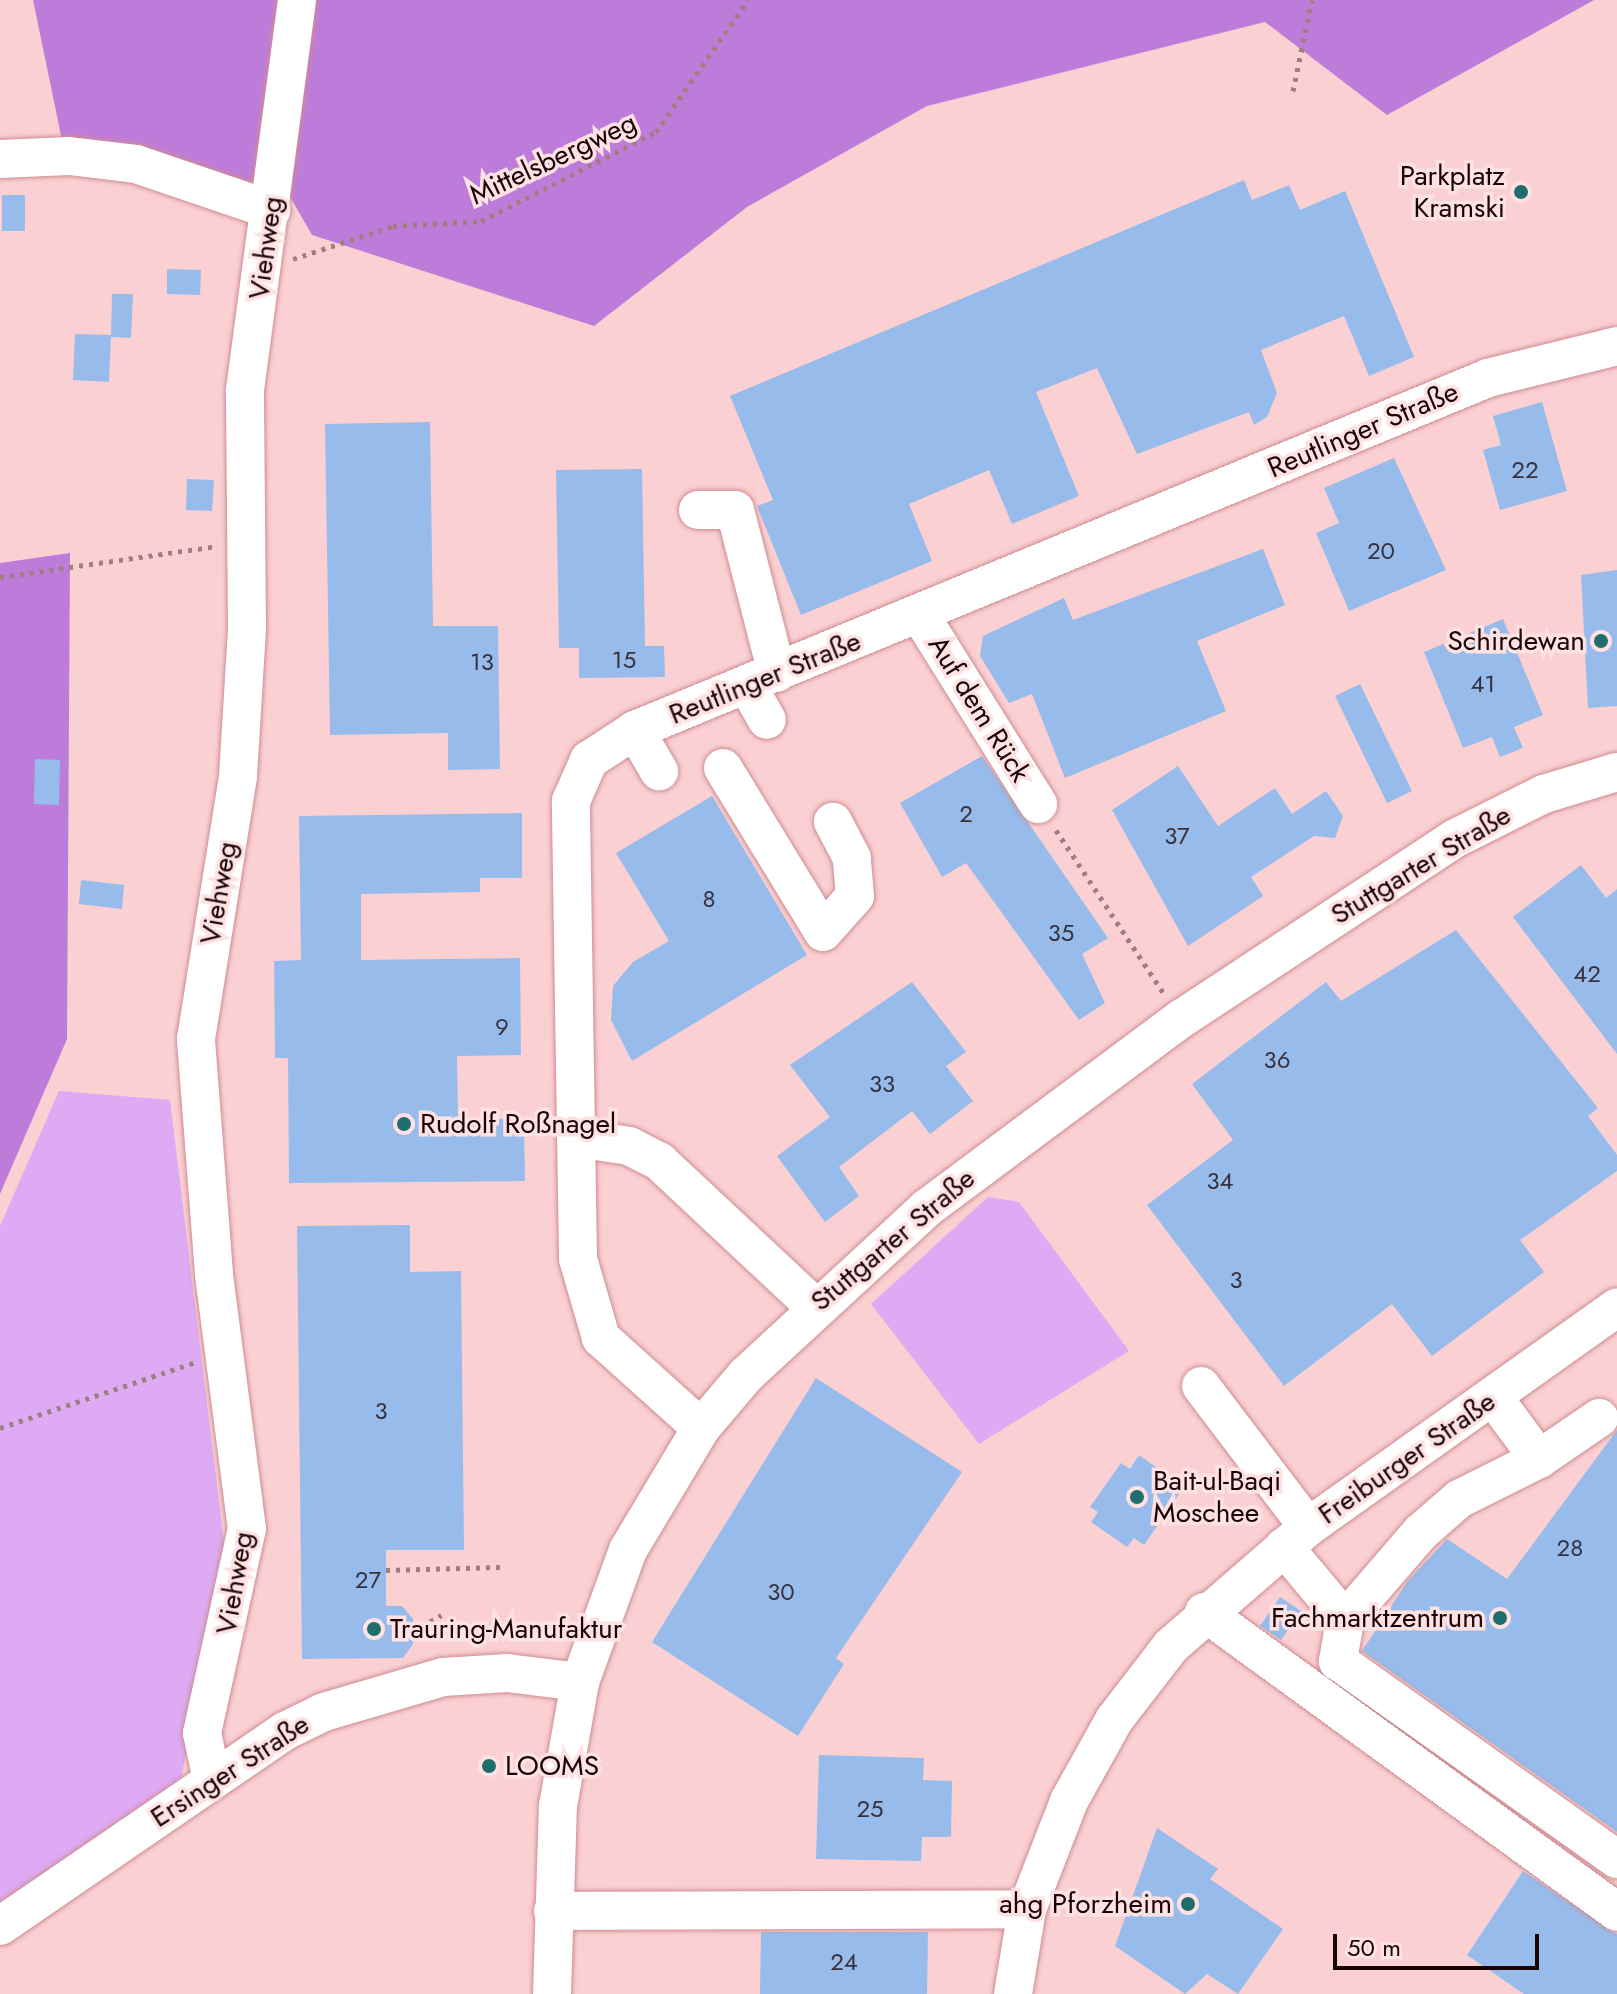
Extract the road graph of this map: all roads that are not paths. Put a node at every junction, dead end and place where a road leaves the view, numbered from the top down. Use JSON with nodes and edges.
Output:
{"nodes":[{"id":1,"x":297,"y":0,"type":"edge"},
{"id":2,"x":0,"y":159,"type":"edge"},
{"id":3,"x":271,"y":210,"type":"junction"},
{"id":4,"x":1617,"y":346,"type":"edge"},
{"id":5,"x":698,"y":510,"type":"dead end"},
{"id":6,"x":920,"y":615,"type":"junction"},
{"id":7,"x":762,"y":679,"type":"junction"},
{"id":8,"x":767,"y":720,"type":"dead end"},
{"id":9,"x":635,"y":730,"type":"junction"},
{"id":10,"x":723,"y":768,"type":"dead end"},
{"id":11,"x":659,"y":771,"type":"dead end"},
{"id":12,"x":1617,"y":772,"type":"edge"},
{"id":13,"x":1038,"y":804,"type":"road end"},
{"id":14,"x":833,"y":822,"type":"dead end"},
{"id":15,"x":576,"y":1138,"type":"junction"},
{"id":16,"x":814,"y":1306,"type":"junction"},
{"id":17,"x":1617,"y":1307,"type":"edge"},
{"id":18,"x":1201,"y":1386,"type":"dead end"},
{"id":19,"x":1494,"y":1398,"type":"junction"},
{"id":20,"x":1599,"y":1418,"type":"dead end"},
{"id":21,"x":701,"y":1428,"type":"junction"},
{"id":22,"x":1539,"y":1459,"type":"junction"},
{"id":23,"x":1296,"y":1537,"type":"junction"},
{"id":24,"x":1204,"y":1612,"type":"junction"},
{"id":25,"x":1345,"y":1620,"type":"junction"},
{"id":26,"x":580,"y":1682,"type":"junction"},
{"id":27,"x":212,"y":1780,"type":"junction"},
{"id":28,"x":1617,"y":1859,"type":"edge"},
{"id":29,"x":1027,"y":1909,"type":"junction"},
{"id":30,"x":553,"y":1911,"type":"junction"},
{"id":31,"x":1617,"y":1912,"type":"edge"},
{"id":32,"x":0,"y":1926,"type":"edge"},
{"id":33,"x":552,"y":1994,"type":"edge"},
{"id":34,"x":1013,"y":1994,"type":"edge"}],
"edges":[{"from":1,"to":3,"type":"street","name":"Viehweg"},
{"from":2,"to":3,"type":"street"},
{"from":3,"to":27,"type":"street","name":"Viehweg"},
{"from":4,"to":6,"type":"street","name":"Reutlinger Straße"},
{"from":5,"to":7,"type":"street"},
{"from":6,"to":7,"type":"street","name":"Reutlinger Straße"},
{"from":6,"to":13,"type":"street","name":"Auf dem Rück"},
{"from":7,"to":8,"type":"street"},
{"from":7,"to":9,"type":"street","name":"Reutlinger Straße"},
{"from":9,"to":11,"type":"street"},
{"from":9,"to":15,"type":"street","name":"Reutlinger Straße"},
{"from":10,"to":14,"type":"street"},
{"from":12,"to":16,"type":"street","name":"Stuttgarter Straße"},
{"from":15,"to":16,"type":"street"},
{"from":15,"to":21,"type":"street","name":"Reutlinger Straße"},
{"from":16,"to":21,"type":"street","name":"Stuttgarter Straße"},
{"from":17,"to":19,"type":"street","name":"Freiburger Straße"},
{"from":18,"to":23,"type":"street"},
{"from":19,"to":22,"type":"street"},
{"from":19,"to":23,"type":"street","name":"Freiburger Straße"},
{"from":20,"to":22,"type":"street"},
{"from":21,"to":26,"type":"street","name":"Stuttgarter Straße"},
{"from":22,"to":25,"type":"street"},
{"from":23,"to":24,"type":"street","name":"Freiburger Straße"},
{"from":23,"to":25,"type":"street"},
{"from":24,"to":29,"type":"street","name":"Freiburger Straße"},
{"from":24,"to":31,"type":"street"},
{"from":25,"to":28,"type":"street"},
{"from":26,"to":27,"type":"street","name":"Ersinger Straße"},
{"from":26,"to":30,"type":"street","name":"Stuttgarter Straße"},
{"from":27,"to":32,"type":"street","name":"Ersinger Straße"},
{"from":29,"to":30,"type":"street"},
{"from":29,"to":34,"type":"street","name":"Freiburger Straße"},
{"from":30,"to":33,"type":"street","name":"Stuttgarter Straße"}]}
